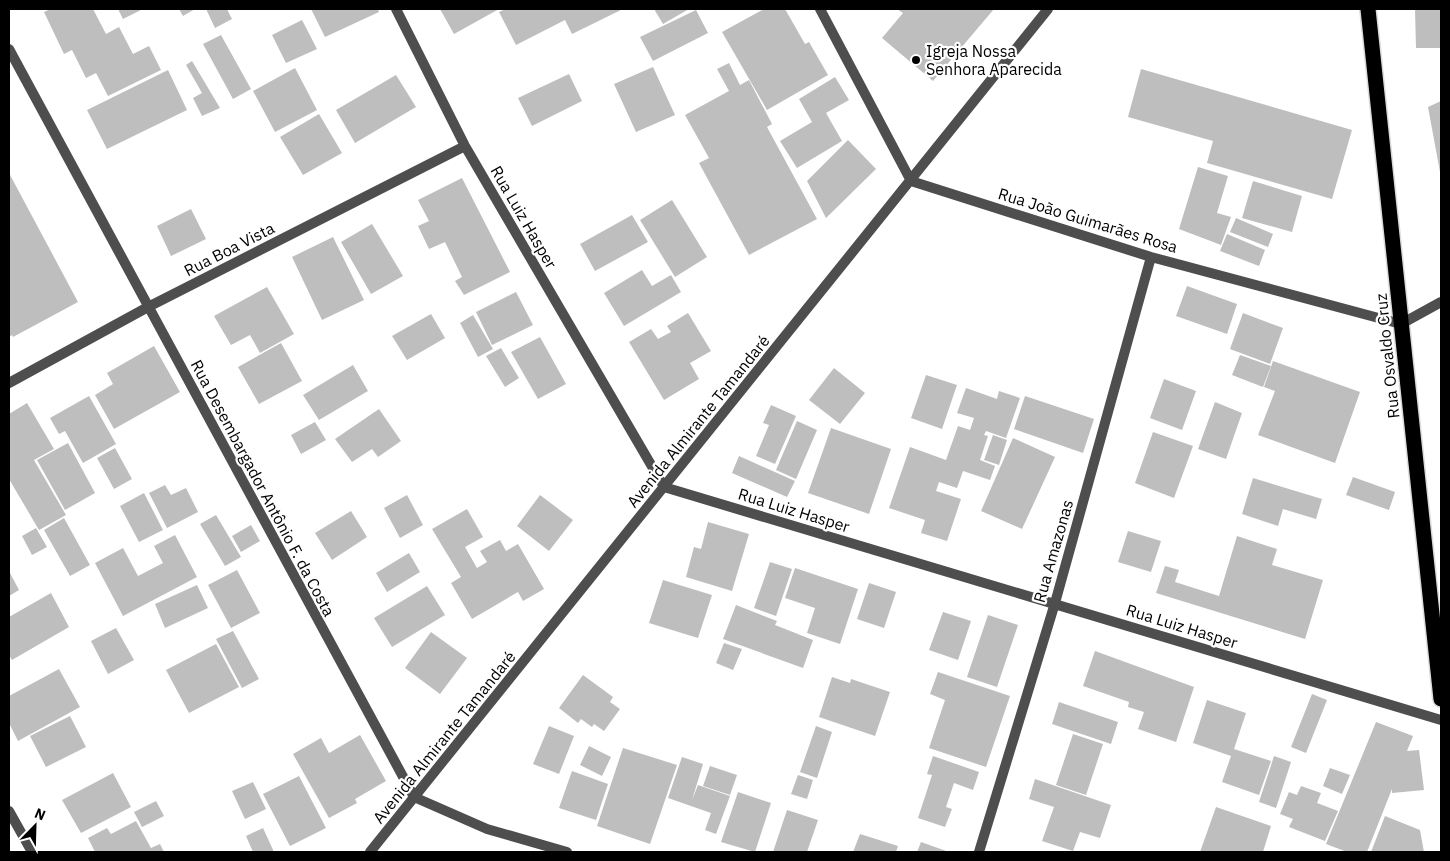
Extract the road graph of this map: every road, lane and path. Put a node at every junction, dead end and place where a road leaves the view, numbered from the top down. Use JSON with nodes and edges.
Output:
{"nodes":[{"id":1,"x":396,"y":9,"type":"edge"},
{"id":2,"x":820,"y":9,"type":"edge"},
{"id":3,"x":1048,"y":9,"type":"edge"},
{"id":4,"x":1368,"y":9,"type":"edge"},
{"id":5,"x":9,"y":49,"type":"edge"},
{"id":6,"x":465,"y":146,"type":"junction"},
{"id":7,"x":911,"y":181,"type":"junction"},
{"id":8,"x":1151,"y":257,"type":"junction"},
{"id":9,"x":1441,"y":302,"type":"edge"},
{"id":10,"x":148,"y":307,"type":"junction"},
{"id":11,"x":1401,"y":324,"type":"junction"},
{"id":12,"x":9,"y":383,"type":"edge"},
{"id":13,"x":664,"y":487,"type":"junction"},
{"id":14,"x":1055,"y":603,"type":"junction"},
{"id":15,"x":1441,"y":699,"type":"edge"},
{"id":16,"x":1441,"y":720,"type":"edge"},
{"id":17,"x":414,"y":797,"type":"junction"},
{"id":18,"x":9,"y":811,"type":"edge"},
{"id":19,"x":32,"y":852,"type":"edge"},
{"id":20,"x":370,"y":852,"type":"edge"},
{"id":21,"x":567,"y":852,"type":"edge"},
{"id":22,"x":979,"y":852,"type":"edge"}],
"edges":[{"from":1,"to":6,"type":"street","name":"Rua Luiz Hasper"},
{"from":2,"to":7,"type":"street"},
{"from":3,"to":7,"type":"street","name":"Avenida Almirante Tamandaré"},
{"from":4,"to":11,"type":"highway","name":"Rua Osvaldo Cruz"},
{"from":5,"to":10,"type":"street","name":"Rua Desembargador Antônio F. da Costa"},
{"from":6,"to":10,"type":"street","name":"Rua Boa Vista"},
{"from":6,"to":13,"type":"street","name":"Rua Luiz Hasper"},
{"from":7,"to":8,"type":"street","name":"Rua João Guimarães Rosa"},
{"from":7,"to":13,"type":"street","name":"Avenida Almirante Tamandaré"},
{"from":8,"to":11,"type":"street","name":"Rua João Guimarães Rosa"},
{"from":8,"to":14,"type":"street","name":"Rua Amazonas"},
{"from":9,"to":11,"type":"street"},
{"from":10,"to":12,"type":"street","name":"Rua Boa Vista"},
{"from":10,"to":17,"type":"street","name":"Rua Desembargador Antônio F. da Costa"},
{"from":11,"to":15,"type":"highway","name":"Rua Osvaldo Cruz"},
{"from":13,"to":14,"type":"street","name":"Rua Luiz Hasper"},
{"from":13,"to":17,"type":"street","name":"Avenida Almirante Tamandaré"},
{"from":14,"to":16,"type":"street","name":"Rua Luiz Hasper"},
{"from":14,"to":22,"type":"street","name":"Rua Amazonas"},
{"from":17,"to":20,"type":"street","name":"Avenida Almirante Tamandaré"},
{"from":17,"to":21,"type":"street"},
{"from":18,"to":19,"type":"street"}]}
